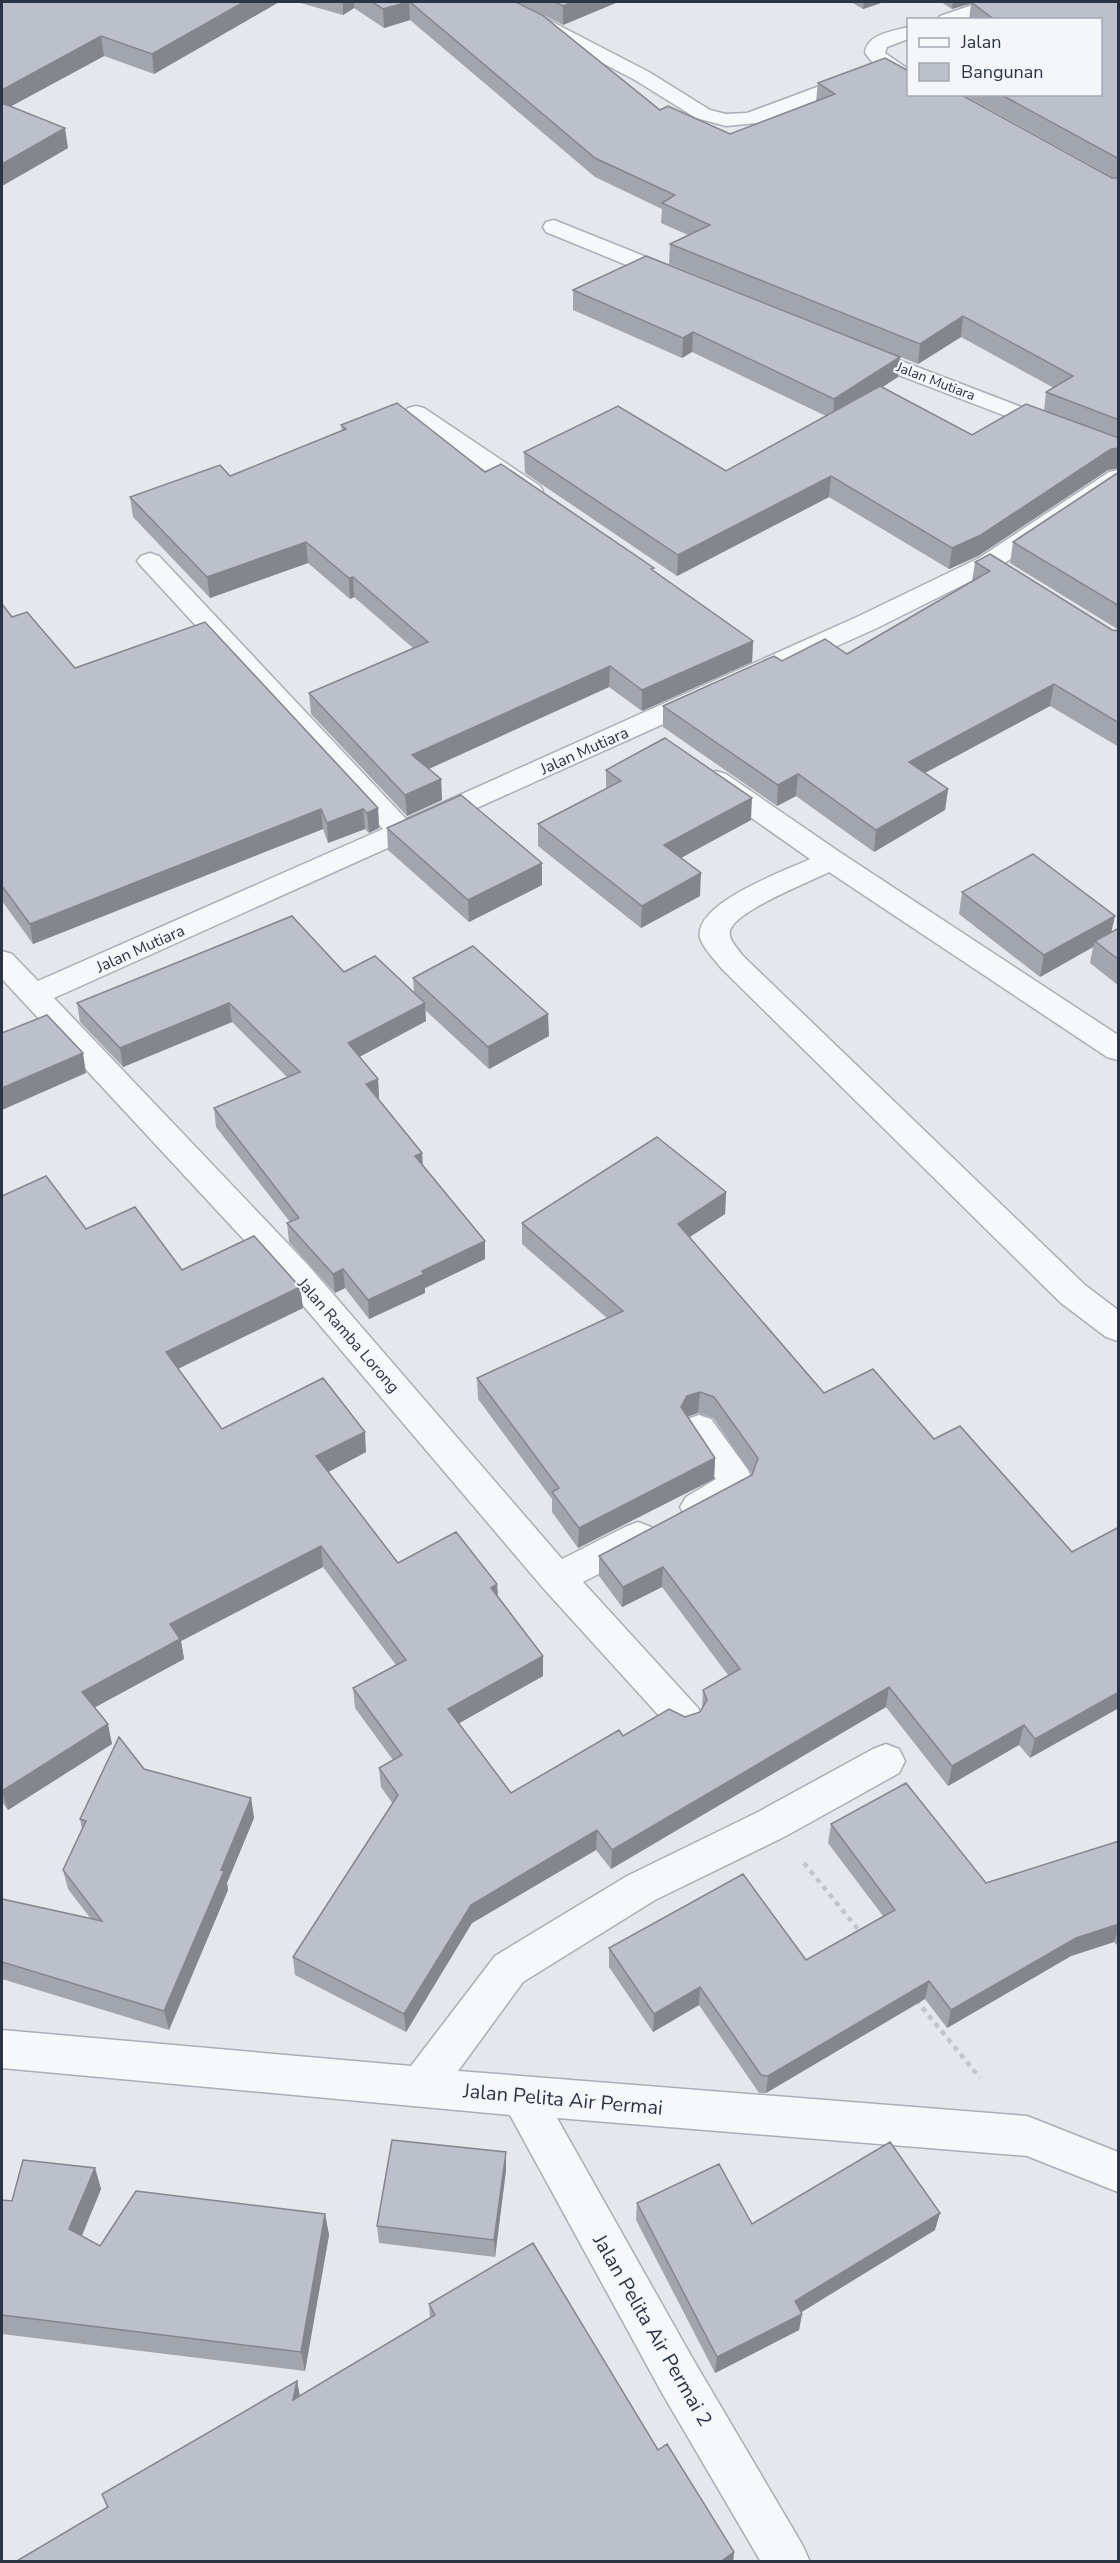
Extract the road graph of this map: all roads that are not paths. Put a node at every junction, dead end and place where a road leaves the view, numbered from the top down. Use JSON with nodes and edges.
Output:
{"nodes":[{"id":1,"x":500,"y":2,"type":"edge"},
{"id":2,"x":998,"y":2,"type":"edge"},
{"id":3,"x":953,"y":18,"type":"edge"},
{"id":4,"x":907,"y":34,"type":"edge"},
{"id":5,"x":882,"y":61,"type":"junction"},
{"id":6,"x":907,"y":76,"type":"edge"},
{"id":7,"x":554,"y":227,"type":"dead end"},
{"id":8,"x":698,"y":286,"type":"edge"},
{"id":9,"x":841,"y":345,"type":"edge"},
{"id":10,"x":416,"y":413,"type":"dead end"},
{"id":11,"x":1119,"y":452,"type":"edge"},
{"id":12,"x":1119,"y":477,"type":"edge"},
{"id":13,"x":554,"y":507,"type":"edge"},
{"id":14,"x":150,"y":561,"type":"dead end"},
{"id":15,"x":637,"y":726,"type":"junction"},
{"id":16,"x":666,"y":746,"type":"edge"},
{"id":17,"x":695,"y":766,"type":"edge"},
{"id":18,"x":402,"y":832,"type":"junction"},
{"id":19,"x":831,"y":860,"type":"junction"},
{"id":20,"x":2,"y":961,"type":"edge"},
{"id":21,"x":34,"y":995,"type":"junction"},
{"id":22,"x":1119,"y":1049,"type":"edge"},
{"id":23,"x":1119,"y":1328,"type":"edge"},
{"id":24,"x":699,"y":1429,"type":"edge"},
{"id":25,"x":557,"y":1578,"type":"junction"},
{"id":26,"x":685,"y":1719,"type":"edge"},
{"id":27,"x":886,"y":1761,"type":"dead end"},
{"id":28,"x":2,"y":2049,"type":"edge"},
{"id":29,"x":421,"y":2087,"type":"junction"},
{"id":30,"x":522,"y":2097,"type":"junction"},
{"id":31,"x":1119,"y":2172,"type":"edge"},
{"id":32,"x":787,"y":2562,"type":"edge"}],
"edges":[{"from":1,"to":5,"type":"street"},
{"from":2,"to":3,"type":"street"},
{"from":4,"to":5,"type":"street"},
{"from":5,"to":6,"type":"street"},
{"from":7,"to":8,"type":"street"},
{"from":9,"to":11,"type":"street","name":"Jalan Mutiara"},
{"from":10,"to":13,"type":"street"},
{"from":12,"to":15,"type":"street","name":"Jalan Mutiara"},
{"from":14,"to":18,"type":"street"},
{"from":15,"to":16,"type":"street"},
{"from":15,"to":18,"type":"street","name":"Jalan Mutiara"},
{"from":17,"to":19,"type":"street"},
{"from":18,"to":21,"type":"street","name":"Jalan Mutiara"},
{"from":19,"to":22,"type":"street"},
{"from":19,"to":23,"type":"street"},
{"from":20,"to":21,"type":"street","name":"Jalan Ramba Lorong"},
{"from":21,"to":25,"type":"street","name":"Jalan Ramba Lorong"},
{"from":24,"to":25,"type":"street"},
{"from":25,"to":26,"type":"street","name":"Jalan Ramba Lorong"},
{"from":27,"to":29,"type":"street"},
{"from":28,"to":29,"type":"street","name":"Jalan Pelita Air Permai"},
{"from":29,"to":30,"type":"street","name":"Jalan Pelita Air Permai"},
{"from":30,"to":31,"type":"street","name":"Jalan Pelita Air Permai"},
{"from":30,"to":32,"type":"street","name":"Jalan Pelita Air Permai 2"}]}
